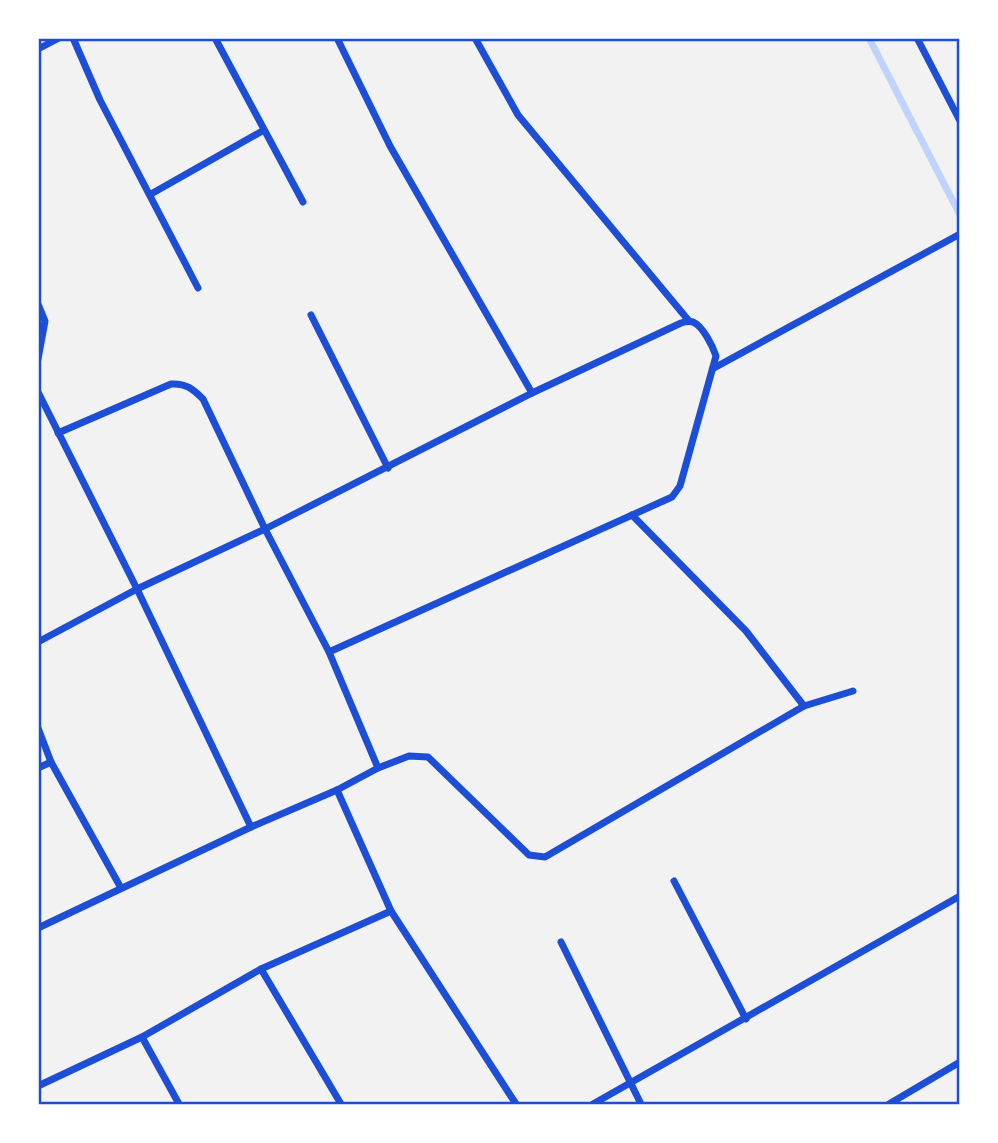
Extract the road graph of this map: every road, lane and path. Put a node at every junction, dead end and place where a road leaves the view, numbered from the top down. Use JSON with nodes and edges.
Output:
{"nodes":[{"id":1,"x":59,"y":38,"type":"edge"},
{"id":2,"x":73,"y":38,"type":"edge"},
{"id":3,"x":215,"y":38,"type":"edge"},
{"id":4,"x":337,"y":38,"type":"edge"},
{"id":5,"x":475,"y":38,"type":"edge"},
{"id":6,"x":917,"y":38,"type":"edge"},
{"id":7,"x":38,"y":49,"type":"edge"},
{"id":8,"x":960,"y":121,"type":"edge"},
{"id":9,"x":264,"y":130,"type":"junction"},
{"id":10,"x":151,"y":194,"type":"junction"},
{"id":11,"x":303,"y":202,"type":"dead end"},
{"id":12,"x":958,"y":235,"type":"edge"},
{"id":13,"x":198,"y":288,"type":"dead end"},
{"id":14,"x":38,"y":304,"type":"edge"},
{"id":15,"x":311,"y":314,"type":"dead end"},
{"id":16,"x":690,"y":321,"type":"junction"},
{"id":17,"x":38,"y":359,"type":"edge"},
{"id":18,"x":714,"y":368,"type":"junction"},
{"id":19,"x":38,"y":392,"type":"edge"},
{"id":20,"x":533,"y":393,"type":"junction"},
{"id":21,"x":58,"y":433,"type":"junction"},
{"id":22,"x":387,"y":468,"type":"junction"},
{"id":23,"x":632,"y":515,"type":"junction"},
{"id":24,"x":265,"y":529,"type":"junction"},
{"id":25,"x":137,"y":589,"type":"junction"},
{"id":26,"x":38,"y":642,"type":"edge"},
{"id":27,"x":329,"y":652,"type":"junction"},
{"id":28,"x":853,"y":691,"type":"dead end"},
{"id":29,"x":804,"y":706,"type":"junction"},
{"id":30,"x":38,"y":729,"type":"edge"},
{"id":31,"x":51,"y":762,"type":"junction"},
{"id":32,"x":38,"y":768,"type":"edge"},
{"id":33,"x":378,"y":768,"type":"junction"},
{"id":34,"x":337,"y":790,"type":"junction"},
{"id":35,"x":251,"y":827,"type":"junction"},
{"id":36,"x":674,"y":881,"type":"dead end"},
{"id":37,"x":121,"y":888,"type":"junction"},
{"id":38,"x":960,"y":896,"type":"edge"},
{"id":39,"x":391,"y":911,"type":"junction"},
{"id":40,"x":38,"y":928,"type":"edge"},
{"id":41,"x":561,"y":942,"type":"dead end"},
{"id":42,"x":261,"y":970,"type":"junction"},
{"id":43,"x":746,"y":1019,"type":"junction"},
{"id":44,"x":142,"y":1037,"type":"junction"},
{"id":45,"x":960,"y":1062,"type":"edge"},
{"id":46,"x":630,"y":1084,"type":"junction"},
{"id":47,"x":38,"y":1086,"type":"edge"},
{"id":48,"x":180,"y":1104,"type":"edge"},
{"id":49,"x":341,"y":1104,"type":"edge"},
{"id":50,"x":516,"y":1104,"type":"edge"},
{"id":51,"x":593,"y":1104,"type":"edge"},
{"id":52,"x":641,"y":1104,"type":"edge"},
{"id":53,"x":889,"y":1104,"type":"edge"}],
"edges":[{"from":1,"to":7,"type":"street"},
{"from":2,"to":10,"type":"street"},
{"from":3,"to":9,"type":"street"},
{"from":4,"to":20,"type":"street"},
{"from":5,"to":16,"type":"street"},
{"from":6,"to":8,"type":"street"},
{"from":9,"to":10,"type":"street"},
{"from":9,"to":11,"type":"street"},
{"from":10,"to":13,"type":"street"},
{"from":12,"to":18,"type":"street"},
{"from":14,"to":17,"type":"street"},
{"from":15,"to":22,"type":"street"},
{"from":16,"to":18,"type":"street"},
{"from":16,"to":20,"type":"street"},
{"from":18,"to":23,"type":"street"},
{"from":19,"to":21,"type":"street"},
{"from":20,"to":22,"type":"street"},
{"from":21,"to":24,"type":"street"},
{"from":21,"to":25,"type":"street"},
{"from":22,"to":24,"type":"street"},
{"from":23,"to":27,"type":"street"},
{"from":23,"to":29,"type":"street"},
{"from":24,"to":25,"type":"street"},
{"from":24,"to":27,"type":"street"},
{"from":25,"to":26,"type":"street"},
{"from":25,"to":35,"type":"street"},
{"from":27,"to":33,"type":"street"},
{"from":28,"to":29,"type":"street"},
{"from":29,"to":33,"type":"street"},
{"from":30,"to":31,"type":"street"},
{"from":31,"to":32,"type":"street"},
{"from":31,"to":37,"type":"street"},
{"from":33,"to":34,"type":"street"},
{"from":34,"to":35,"type":"street"},
{"from":34,"to":39,"type":"street"},
{"from":35,"to":37,"type":"street"},
{"from":36,"to":43,"type":"street"},
{"from":37,"to":40,"type":"street"},
{"from":38,"to":43,"type":"street"},
{"from":39,"to":42,"type":"street"},
{"from":39,"to":50,"type":"street"},
{"from":41,"to":46,"type":"street"},
{"from":42,"to":44,"type":"street"},
{"from":42,"to":49,"type":"street"},
{"from":43,"to":46,"type":"street"},
{"from":44,"to":47,"type":"street"},
{"from":44,"to":48,"type":"street"},
{"from":45,"to":53,"type":"street"},
{"from":46,"to":51,"type":"street"},
{"from":46,"to":52,"type":"street"}]}
